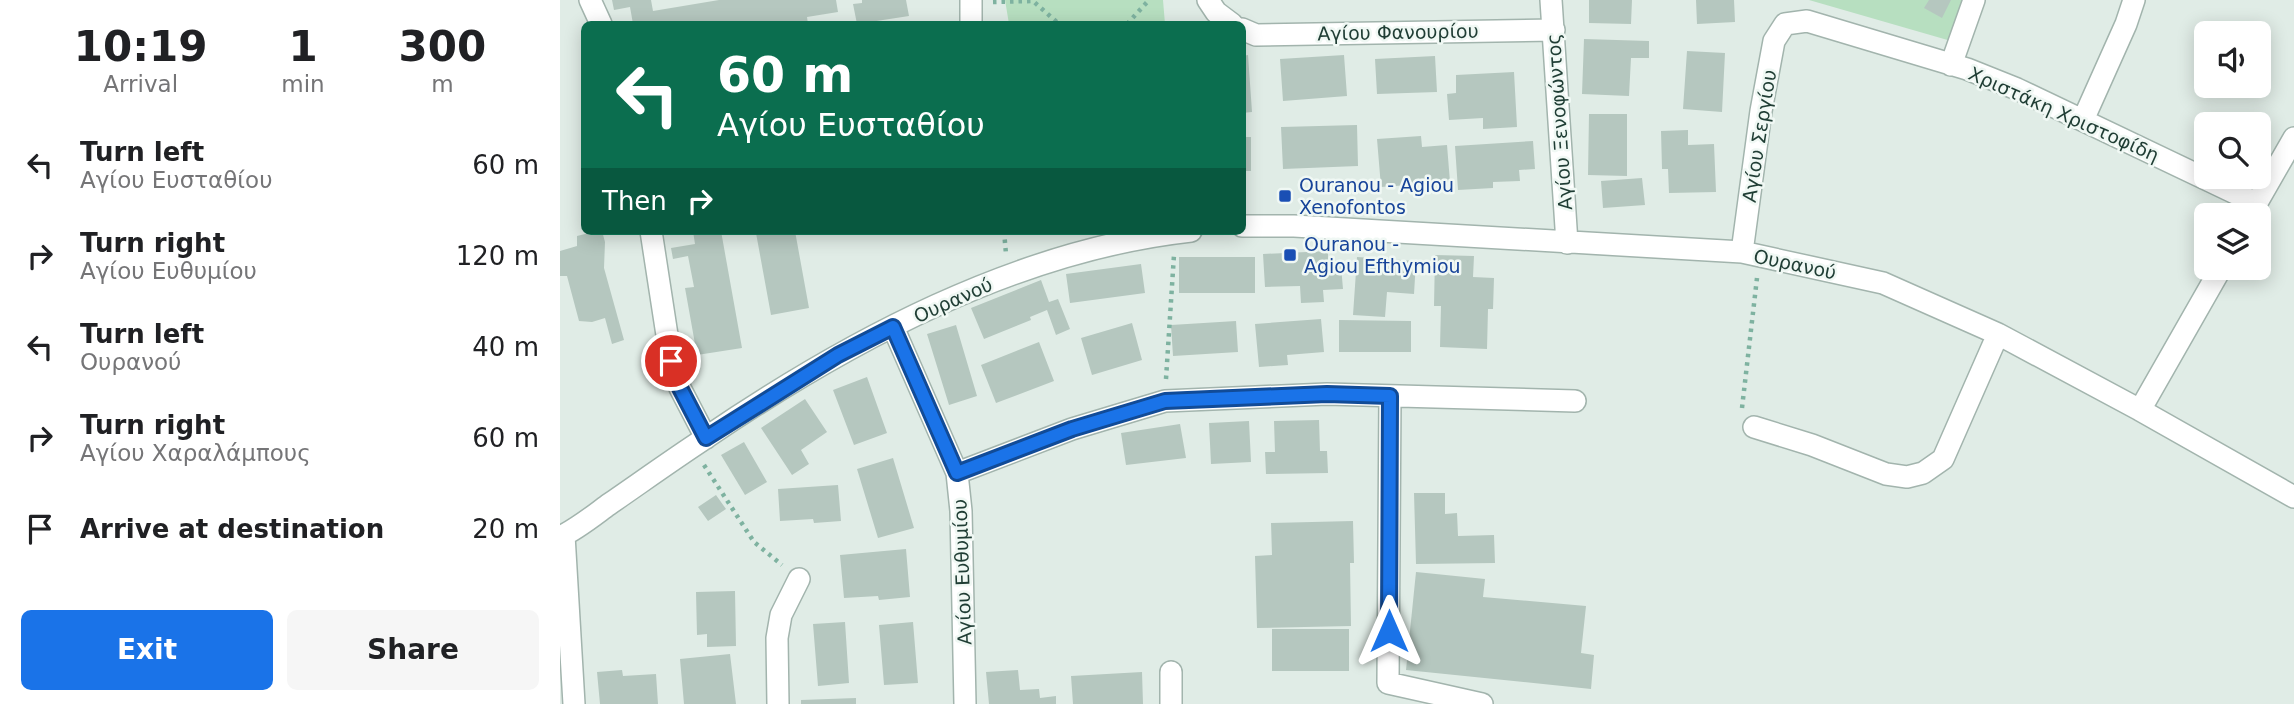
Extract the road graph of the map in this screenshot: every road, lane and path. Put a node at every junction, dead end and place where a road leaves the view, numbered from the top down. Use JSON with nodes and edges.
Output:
{"nodes":[{"id":1,"x":590,"y":0,"type":"edge"},
{"id":2,"x":1149,"y":0,"type":"edge"},
{"id":3,"x":1208,"y":0,"type":"edge"},
{"id":4,"x":1550,"y":0,"type":"edge"},
{"id":5,"x":1974,"y":0,"type":"edge"},
{"id":6,"x":2134,"y":0,"type":"edge"},
{"id":7,"x":971,"y":1,"type":"edge"},
{"id":8,"x":600,"y":21,"type":"edge"},
{"id":9,"x":971,"y":21,"type":"edge"},
{"id":10,"x":1056,"y":21,"type":"edge"},
{"id":11,"x":1130,"y":21,"type":"edge"},
{"id":12,"x":1228,"y":21,"type":"edge"},
{"id":13,"x":1785,"y":24,"type":"joint"},
{"id":14,"x":1246,"y":30,"type":"edge"},
{"id":15,"x":1554,"y":30,"type":"junction"},
{"id":16,"x":1951,"y":65,"type":"junction"},
{"id":17,"x":2084,"y":120,"type":"junction"},
{"id":18,"x":2294,"y":138,"type":"edge"},
{"id":19,"x":2242,"y":203,"type":"edge"},
{"id":20,"x":2256,"y":203,"type":"edge"},
{"id":21,"x":1246,"y":226,"type":"edge"},
{"id":22,"x":652,"y":235,"type":"edge"},
{"id":23,"x":1168,"y":235,"type":"edge"},
{"id":24,"x":1184,"y":235,"type":"edge"},
{"id":25,"x":1567,"y":243,"type":"junction"},
{"id":26,"x":1751,"y":254,"type":"junction"},
{"id":27,"x":2214,"y":280,"type":"edge"},
{"id":28,"x":893,"y":327,"type":"junction"},
{"id":29,"x":1997,"y":334,"type":"junction"},
{"id":30,"x":1390,"y":396,"type":"junction"},
{"id":31,"x":1165,"y":401,"type":"junction"},
{"id":32,"x":1575,"y":401,"type":"dead end"},
{"id":33,"x":2140,"y":410,"type":"junction"},
{"id":34,"x":1754,"y":427,"type":"joint"},
{"id":35,"x":699,"y":442,"type":"junction"},
{"id":36,"x":957,"y":473,"type":"junction"},
{"id":37,"x":2294,"y":497,"type":"edge"},
{"id":38,"x":562,"y":536,"type":"edge"},
{"id":39,"x":799,"y":579,"type":"joint"},
{"id":40,"x":1171,"y":672,"type":"dead end"},
{"id":41,"x":574,"y":704,"type":"edge"},
{"id":42,"x":778,"y":704,"type":"edge"},
{"id":43,"x":965,"y":704,"type":"edge"},
{"id":44,"x":1171,"y":704,"type":"edge"},
{"id":45,"x":1482,"y":704,"type":"edge"}],
"edges":[{"from":1,"to":8,"type":"street"},
{"from":2,"to":11,"type":"path"},
{"from":3,"to":12,"type":"street"},
{"from":4,"to":15,"type":"street","name":"Αγίου Ξενοφώντος"},
{"from":5,"to":16,"type":"street"},
{"from":6,"to":17,"type":"street"},
{"from":7,"to":9,"type":"street"},
{"from":7,"to":10,"type":"path"},
{"from":13,"to":16,"type":"street","name":"Χριστάκη Χριστοφίδη"},
{"from":13,"to":26,"type":"street","name":"Αγίου Σεργίου"},
{"from":14,"to":15,"type":"street","name":"Αγίου Φανουρίου"},
{"from":15,"to":25,"type":"street","name":"Αγίου Ξενοφώντος"},
{"from":16,"to":17,"type":"street","name":"Χριστάκη Χριστοφίδη"},
{"from":17,"to":19,"type":"street","name":"Χριστάκη Χριστοφίδη"},
{"from":18,"to":20,"type":"street"},
{"from":21,"to":25,"type":"street","name":"Ουρανού"},
{"from":22,"to":35,"type":"street"},
{"from":23,"to":28,"type":"street","name":"Ουρανού"},
{"from":24,"to":31,"type":"path"},
{"from":25,"to":26,"type":"street","name":"Ουρανού"},
{"from":26,"to":29,"type":"street","name":"Ουρανού"},
{"from":26,"to":34,"type":"path"},
{"from":27,"to":33,"type":"street"},
{"from":28,"to":35,"type":"street","name":"Ουρανού"},
{"from":28,"to":36,"type":"street","name":"Αγίου Ευθυμίου"},
{"from":29,"to":33,"type":"street","name":"Ουρανού"},
{"from":29,"to":34,"type":"street"},
{"from":30,"to":31,"type":"street"},
{"from":30,"to":32,"type":"street"},
{"from":30,"to":45,"type":"street"},
{"from":31,"to":36,"type":"street"},
{"from":33,"to":37,"type":"street","name":"Ουρανού"},
{"from":35,"to":38,"type":"street","name":"Ουρανού"},
{"from":35,"to":39,"type":"path"},
{"from":36,"to":43,"type":"street","name":"Αγίου Ευθυμίου"},
{"from":38,"to":41,"type":"street"},
{"from":39,"to":42,"type":"street"},
{"from":40,"to":44,"type":"street"}]}
